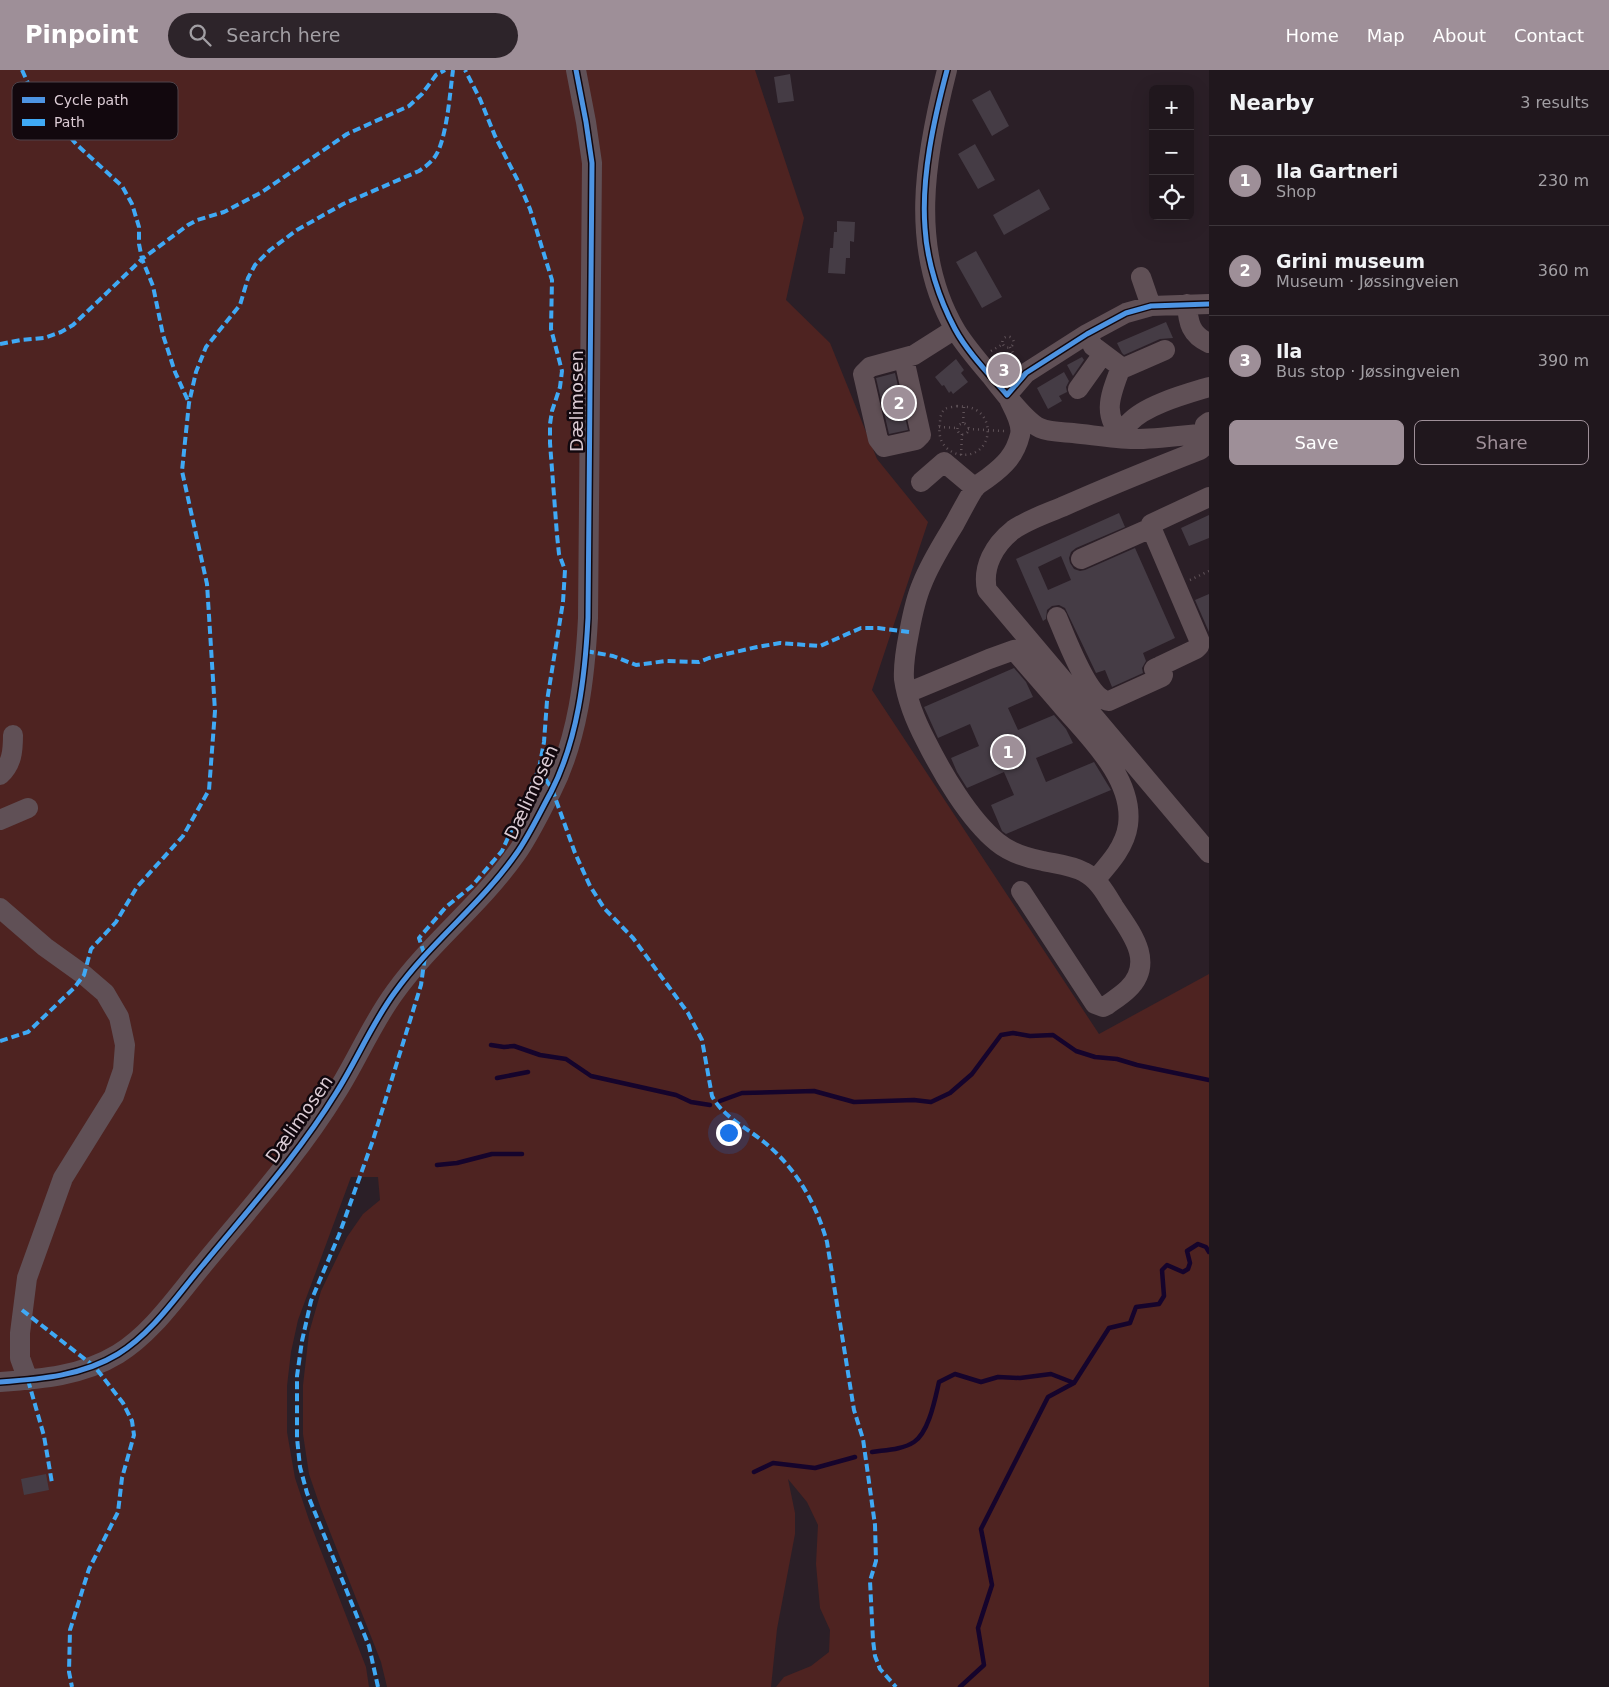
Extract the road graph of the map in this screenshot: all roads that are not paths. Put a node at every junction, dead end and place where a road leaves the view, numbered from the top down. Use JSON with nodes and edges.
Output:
{"nodes":[{"id":1,"x":576,"y":70,"type":"edge"},
{"id":2,"x":947,"y":70,"type":"edge"},
{"id":3,"x":1141,"y":277,"type":"dead end"},
{"id":4,"x":1187,"y":304,"type":"junction"},
{"id":5,"x":1209,"y":304,"type":"edge"},
{"id":6,"x":1151,"y":306,"type":"junction"},
{"id":7,"x":955,"y":329,"type":"junction"},
{"id":8,"x":1087,"y":334,"type":"junction"},
{"id":9,"x":1209,"y":343,"type":"edge"},
{"id":10,"x":1165,"y":350,"type":"dead end"},
{"id":11,"x":1103,"y":354,"type":"junction"},
{"id":12,"x":904,"y":360,"type":"dead end"},
{"id":13,"x":1121,"y":367,"type":"junction"},
{"id":14,"x":1209,"y":387,"type":"edge"},
{"id":15,"x":1078,"y":388,"type":"dead end"},
{"id":16,"x":1007,"y":395,"type":"junction"},
{"id":17,"x":1208,"y":429,"type":"edge"},
{"id":18,"x":1125,"y":438,"type":"junction"},
{"id":19,"x":921,"y":482,"type":"dead end"},
{"id":20,"x":975,"y":488,"type":"junction"},
{"id":21,"x":1209,"y":497,"type":"edge"},
{"id":22,"x":1151,"y":528,"type":"junction"},
{"id":23,"x":1081,"y":559,"type":"dead end"},
{"id":24,"x":1057,"y":617,"type":"dead end"},
{"id":25,"x":1204,"y":648,"type":"edge"},
{"id":26,"x":907,"y":693,"type":"junction"},
{"id":27,"x":14,"y":735,"type":"dead end"},
{"id":28,"x":0,"y":774,"type":"edge"},
{"id":29,"x":28,"y":808,"type":"dead end"},
{"id":30,"x":0,"y":820,"type":"edge"},
{"id":31,"x":1209,"y":853,"type":"edge"},
{"id":32,"x":1095,"y":880,"type":"junction"},
{"id":33,"x":1021,"y":891,"type":"dead end"},
{"id":34,"x":0,"y":908,"type":"edge"},
{"id":35,"x":28,"y":1380,"type":"junction"},
{"id":36,"x":0,"y":1382,"type":"edge"}],
"edges":[{"from":1,"to":35,"type":"street","name":"Dælimosen"},
{"from":2,"to":7,"type":"street"},
{"from":3,"to":6,"type":"street"},
{"from":4,"to":5,"type":"street"},
{"from":4,"to":6,"type":"street"},
{"from":4,"to":9,"type":"street"},
{"from":6,"to":8,"type":"street"},
{"from":7,"to":12,"type":"street"},
{"from":7,"to":16,"type":"street"},
{"from":8,"to":11,"type":"street"},
{"from":8,"to":16,"type":"street"},
{"from":10,"to":13,"type":"street"},
{"from":11,"to":13,"type":"street"},
{"from":11,"to":15,"type":"street"},
{"from":13,"to":18,"type":"street"},
{"from":14,"to":18,"type":"street"},
{"from":16,"to":18,"type":"street"},
{"from":16,"to":20,"type":"street"},
{"from":17,"to":18,"type":"street"},
{"from":17,"to":31,"type":"street"},
{"from":19,"to":20,"type":"street"},
{"from":20,"to":26,"type":"street"},
{"from":21,"to":22,"type":"street"},
{"from":22,"to":23,"type":"street"},
{"from":22,"to":25,"type":"street"},
{"from":24,"to":25,"type":"street"},
{"from":26,"to":32,"type":"street"},
{"from":26,"to":32,"type":"street"},
{"from":27,"to":28,"type":"street"},
{"from":29,"to":30,"type":"street"},
{"from":32,"to":33,"type":"street"},
{"from":34,"to":35,"type":"street"},
{"from":35,"to":36,"type":"street","name":"Dælimosen"}]}
